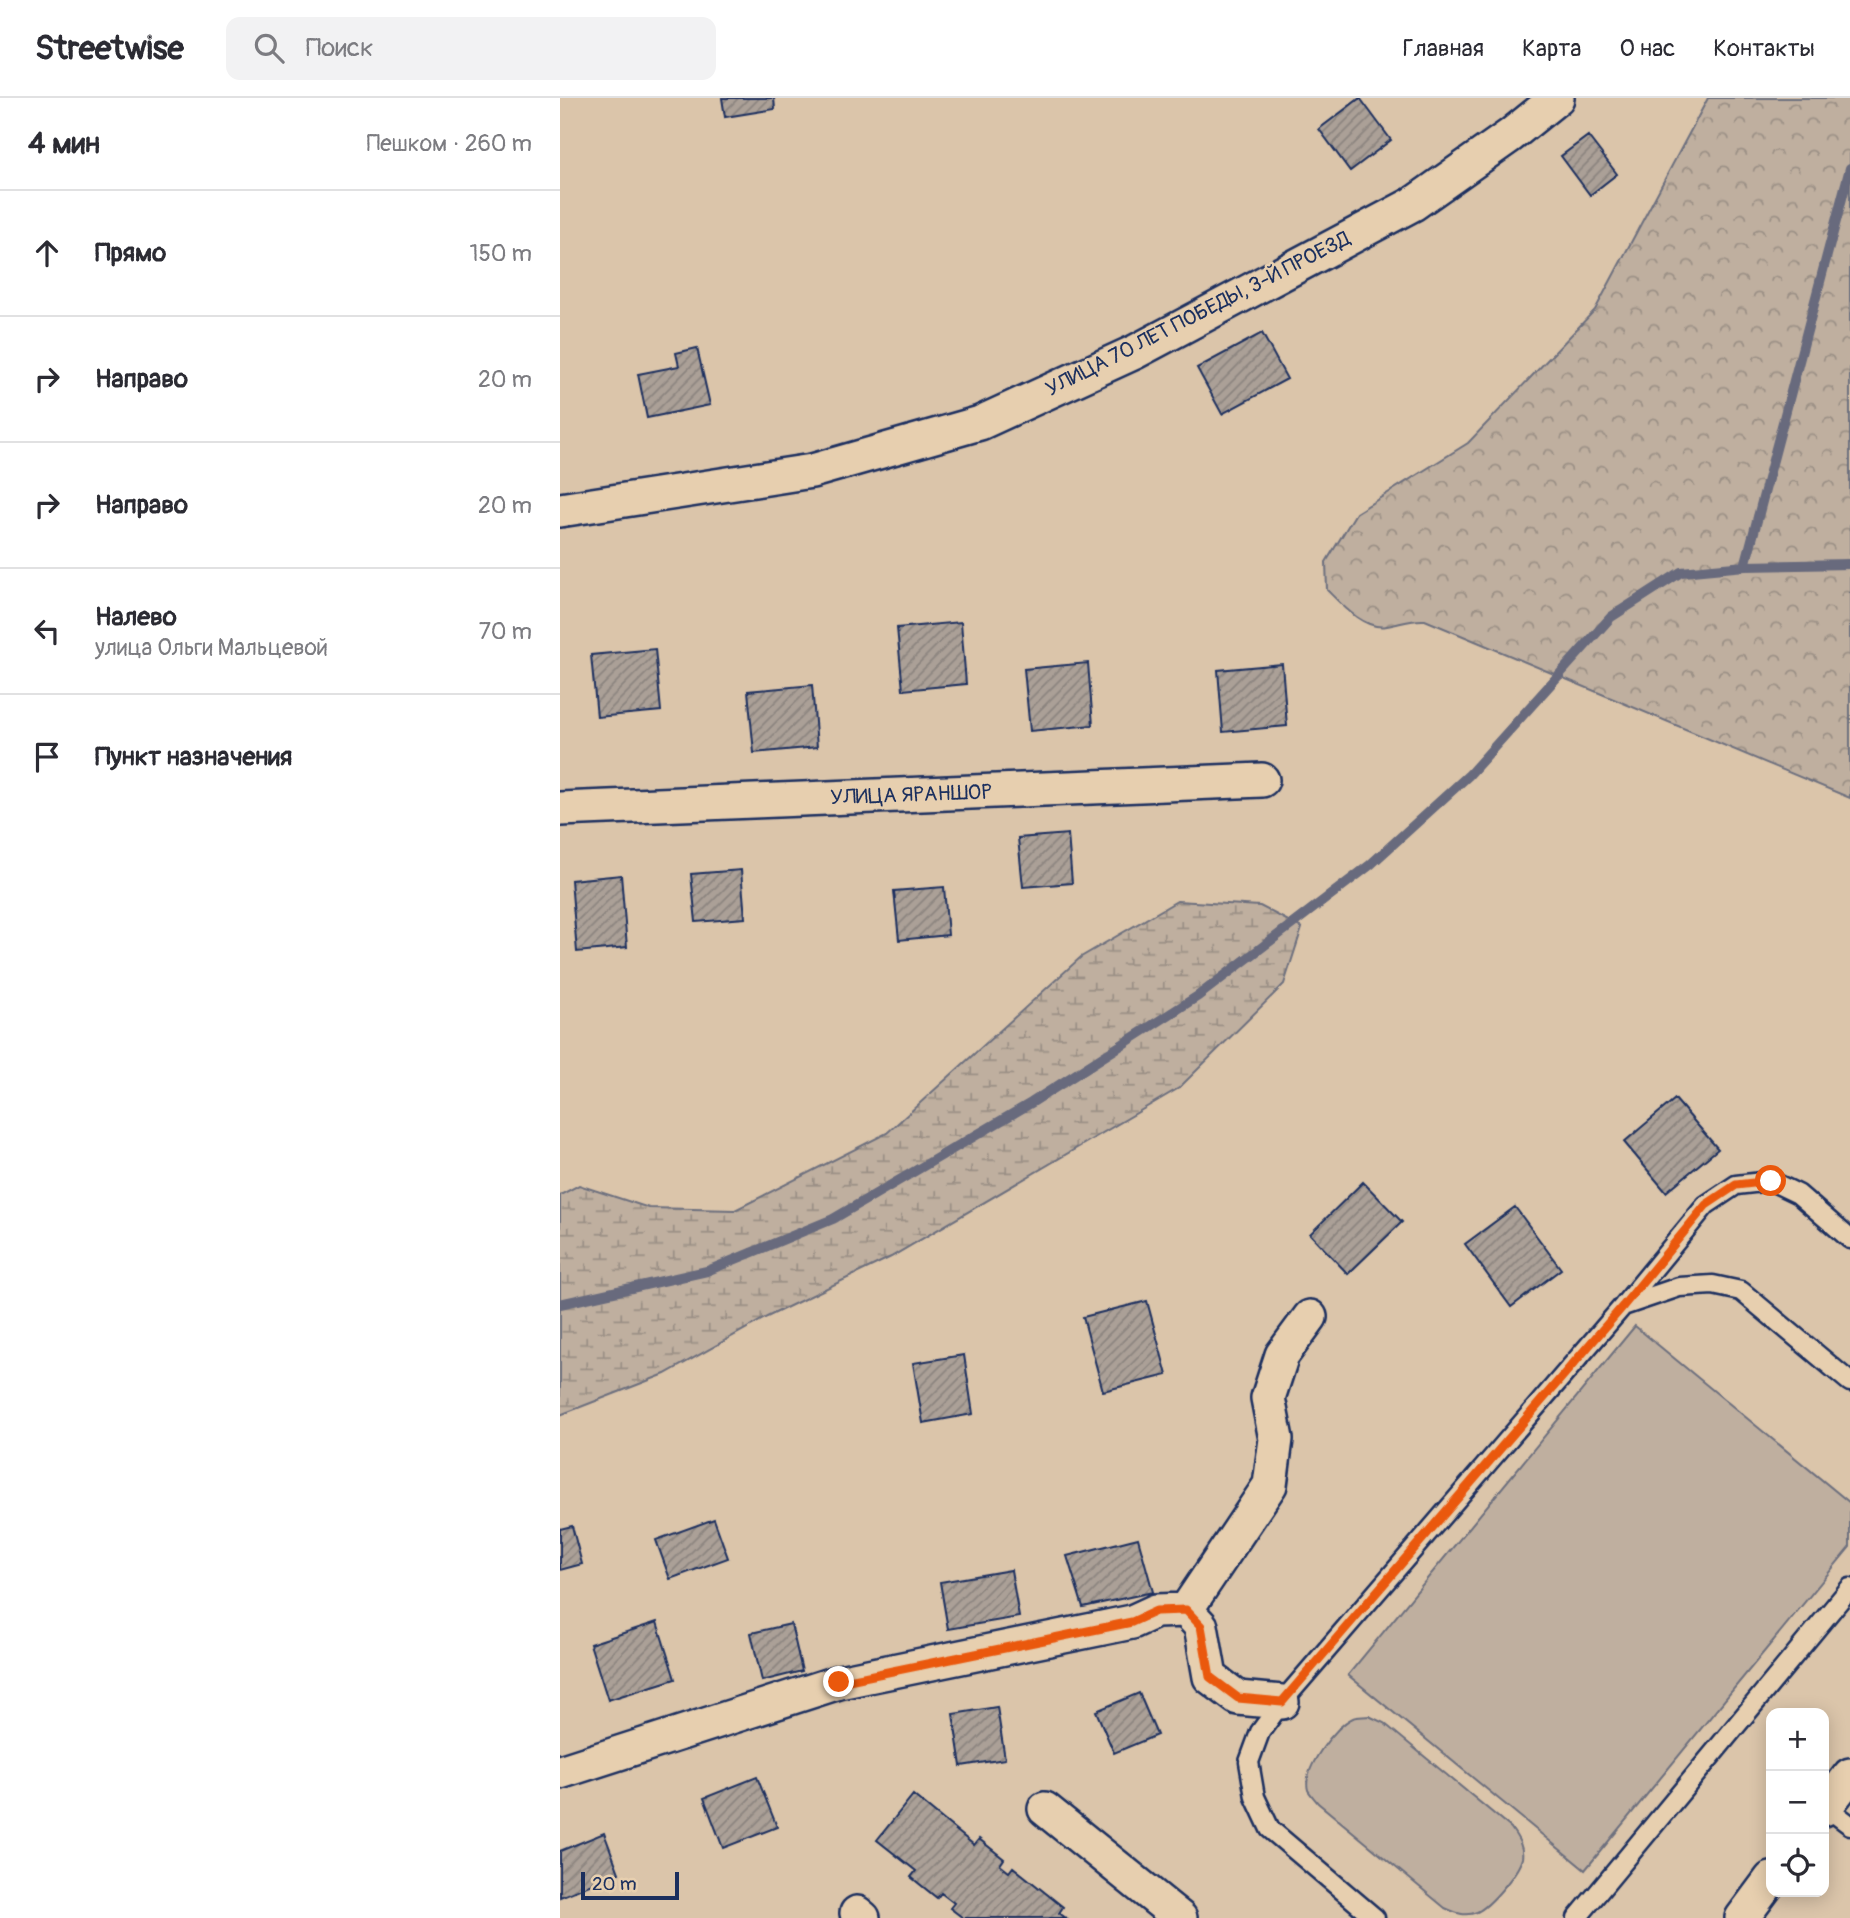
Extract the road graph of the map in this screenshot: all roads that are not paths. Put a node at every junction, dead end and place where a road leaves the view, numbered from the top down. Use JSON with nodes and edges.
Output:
{"nodes":[{"id":1,"x":1557,"y":98,"type":"edge"},
{"id":2,"x":560,"y":510,"type":"edge"},
{"id":3,"x":1262,"y":780,"type":"dead end"},
{"id":4,"x":560,"y":809,"type":"edge"},
{"id":5,"x":1850,"y":1238,"type":"edge"},
{"id":6,"x":1623,"y":1306,"type":"junction"},
{"id":7,"x":1310,"y":1317,"type":"dead end"},
{"id":8,"x":1850,"y":1382,"type":"edge"},
{"id":9,"x":1850,"y":1588,"type":"edge"},
{"id":10,"x":1186,"y":1610,"type":"junction"},
{"id":11,"x":1282,"y":1702,"type":"junction"},
{"id":12,"x":560,"y":1772,"type":"edge"},
{"id":13,"x":1850,"y":1775,"type":"edge"},
{"id":14,"x":1045,"y":1809,"type":"dead end"},
{"id":15,"x":1833,"y":1814,"type":"edge"},
{"id":16,"x":1766,"y":1886,"type":"edge"},
{"id":17,"x":1180,"y":1918,"type":"edge"},
{"id":18,"x":1375,"y":1918,"type":"edge"},
{"id":19,"x":1577,"y":1918,"type":"edge"},
{"id":20,"x":1742,"y":1918,"type":"edge"}],
"edges":[{"from":1,"to":2,"type":"street","name":"УЛИЦА 70 ЛЕТ ПОБЕДЫ, 3-Й ПРОЕЗД"},
{"from":3,"to":4,"type":"street","name":"УЛИЦА ЯРАНШОР"},
{"from":5,"to":6,"type":"lane"},
{"from":6,"to":8,"type":"lane"},
{"from":6,"to":11,"type":"lane"},
{"from":7,"to":10,"type":"street"},
{"from":9,"to":19,"type":"lane"},
{"from":10,"to":11,"type":"street"},
{"from":10,"to":12,"type":"street"},
{"from":11,"to":18,"type":"lane"},
{"from":13,"to":15,"type":"street"},
{"from":14,"to":17,"type":"street"},
{"from":16,"to":20,"type":"street"}]}
